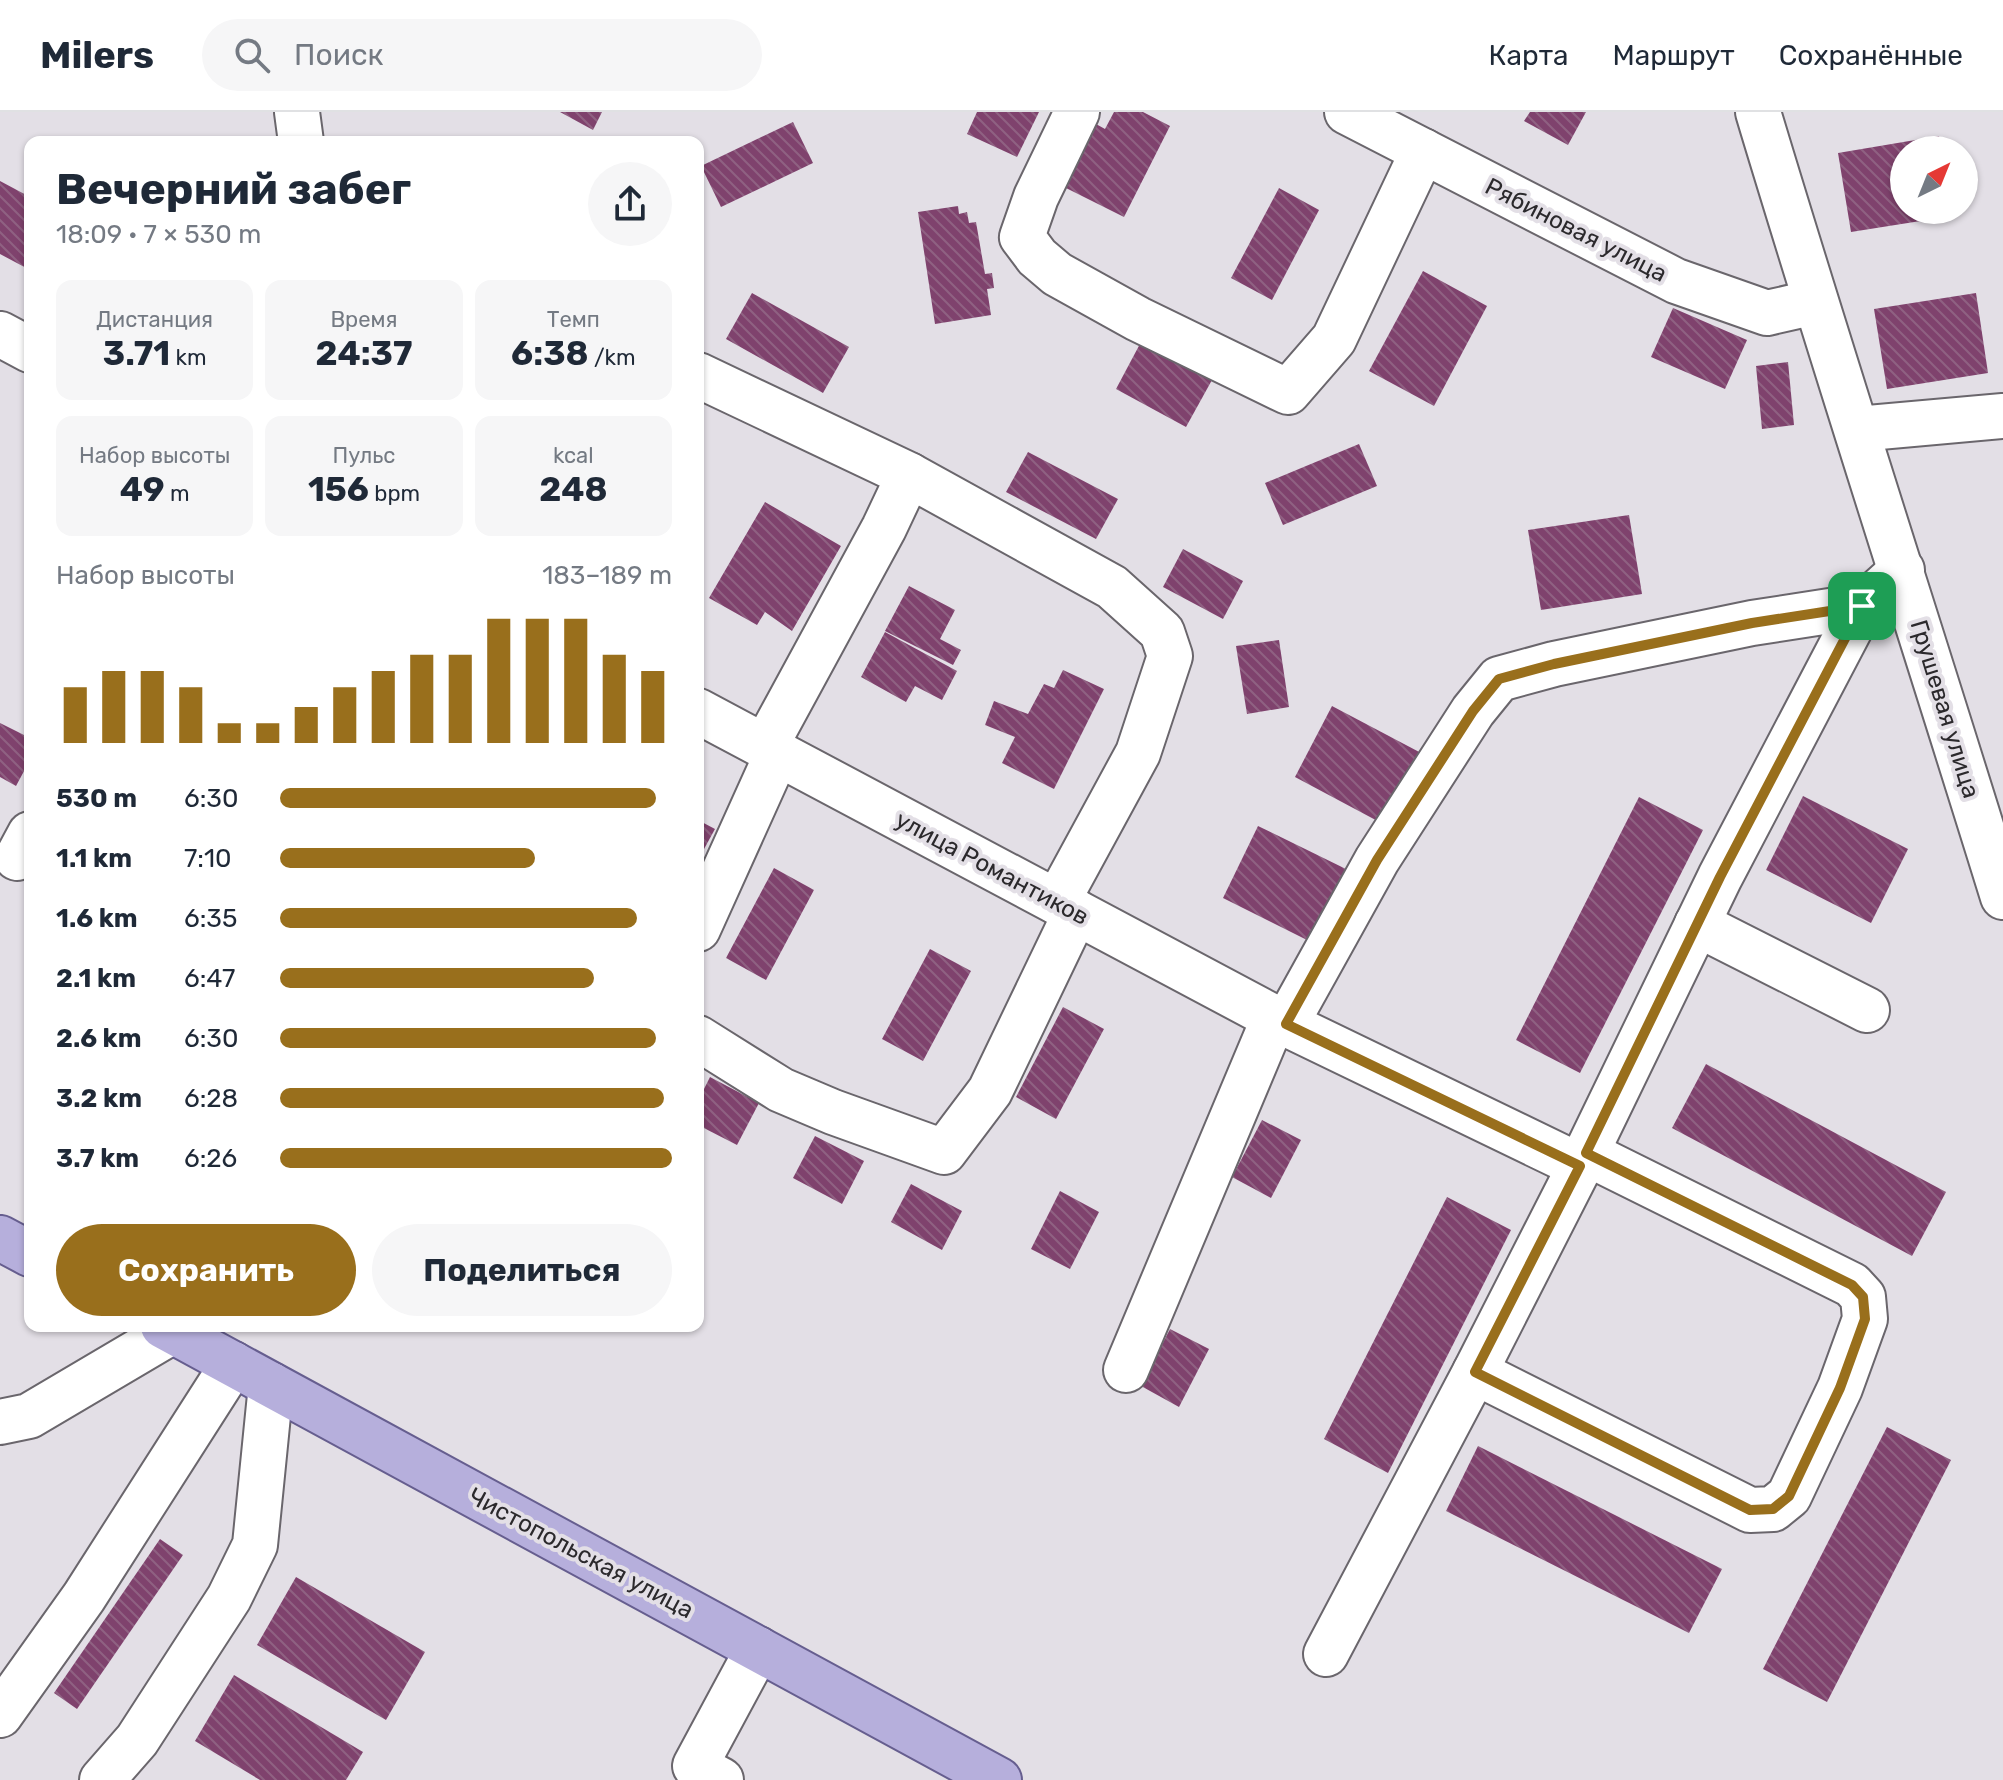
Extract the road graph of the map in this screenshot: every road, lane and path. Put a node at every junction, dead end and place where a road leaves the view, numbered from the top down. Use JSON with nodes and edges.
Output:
{"nodes":[{"id":1,"x":297,"y":112,"type":"edge"},
{"id":2,"x":1077,"y":112,"type":"edge"},
{"id":3,"x":1347,"y":112,"type":"edge"},
{"id":4,"x":1758,"y":112,"type":"edge"},
{"id":5,"x":300,"y":136,"type":"edge"},
{"id":6,"x":1423,"y":151,"type":"junction"},
{"id":7,"x":1815,"y":302,"type":"junction"},
{"id":8,"x":0,"y":334,"type":"edge"},
{"id":9,"x":24,"y":347,"type":"edge"},
{"id":10,"x":704,"y":378,"type":"edge"},
{"id":11,"x":2003,"y":416,"type":"edge"},
{"id":12,"x":1857,"y":429,"type":"junction"},
{"id":13,"x":909,"y":475,"type":"junction"},
{"id":14,"x":1902,"y":570,"type":"junction"},
{"id":15,"x":1862,"y":606,"type":"junction"},
{"id":16,"x":704,"y":714,"type":"edge"},
{"id":17,"x":771,"y":750,"type":"junction"},
{"id":18,"x":1985,"y":780,"type":"edge"},
{"id":19,"x":2003,"y":897,"type":"edge"},
{"id":20,"x":1067,"y":907,"type":"junction"},
{"id":21,"x":704,"y":914,"type":"edge"},
{"id":22,"x":1697,"y":924,"type":"junction"},
{"id":23,"x":1867,"y":1010,"type":"dead end"},
{"id":24,"x":1280,"y":1021,"type":"junction"},
{"id":25,"x":704,"y":1042,"type":"edge"},
{"id":26,"x":1583,"y":1160,"type":"junction"},
{"id":27,"x":0,"y":1238,"type":"edge"},
{"id":28,"x":24,"y":1251,"type":"edge"},
{"id":29,"x":163,"y":1332,"type":"edge"},
{"id":30,"x":174,"y":1332,"type":"edge"},
{"id":31,"x":233,"y":1364,"type":"junction"},
{"id":32,"x":1126,"y":1370,"type":"dead end"},
{"id":33,"x":1475,"y":1372,"type":"junction"},
{"id":34,"x":271,"y":1385,"type":"junction"},
{"id":35,"x":0,"y":1422,"type":"edge"},
{"id":36,"x":758,"y":1649,"type":"junction"},
{"id":37,"x":1326,"y":1654,"type":"dead end"},
{"id":38,"x":0,"y":1715,"type":"edge"},
{"id":39,"x":985,"y":1777,"type":"edge"},
{"id":40,"x":102,"y":1780,"type":"edge"},
{"id":41,"x":721,"y":1780,"type":"edge"}],
"edges":[{"from":1,"to":5,"type":"street"},
{"from":2,"to":6,"type":"street"},
{"from":3,"to":6,"type":"street","name":"Рябиновая улица"},
{"from":4,"to":7,"type":"street","name":"Грушевая улица"},
{"from":6,"to":7,"type":"street","name":"Рябиновая улица"},
{"from":7,"to":12,"type":"street","name":"Грушевая улица"},
{"from":8,"to":9,"type":"street"},
{"from":10,"to":13,"type":"street"},
{"from":11,"to":12,"type":"street"},
{"from":12,"to":14,"type":"street","name":"Грушевая улица"},
{"from":13,"to":17,"type":"street"},
{"from":13,"to":20,"type":"street"},
{"from":14,"to":15,"type":"street"},
{"from":14,"to":18,"type":"street","name":"Грушевая улица"},
{"from":15,"to":22,"type":"street"},
{"from":15,"to":24,"type":"street"},
{"from":16,"to":17,"type":"street","name":"улица Романтиков"},
{"from":17,"to":20,"type":"street","name":"улица Романтиков"},
{"from":17,"to":21,"type":"street"},
{"from":18,"to":19,"type":"street","name":"Грушевая улица"},
{"from":20,"to":24,"type":"street","name":"улица Романтиков"},
{"from":20,"to":25,"type":"street"},
{"from":22,"to":23,"type":"street"},
{"from":22,"to":26,"type":"street"},
{"from":24,"to":26,"type":"street","name":"улица Романтиков"},
{"from":24,"to":32,"type":"street"},
{"from":26,"to":33,"type":"street"},
{"from":26,"to":33,"type":"street","name":"улица Романтиков"},
{"from":27,"to":28,"type":"main road"},
{"from":29,"to":35,"type":"street"},
{"from":30,"to":31,"type":"main road","name":"Чистопольская улица"},
{"from":31,"to":34,"type":"main road","name":"Чистопольская улица"},
{"from":31,"to":38,"type":"street"},
{"from":33,"to":37,"type":"street"},
{"from":34,"to":36,"type":"main road","name":"Чистопольская улица"},
{"from":34,"to":40,"type":"street"},
{"from":36,"to":39,"type":"main road","name":"Чистопольская улица"},
{"from":36,"to":41,"type":"street"}]}
